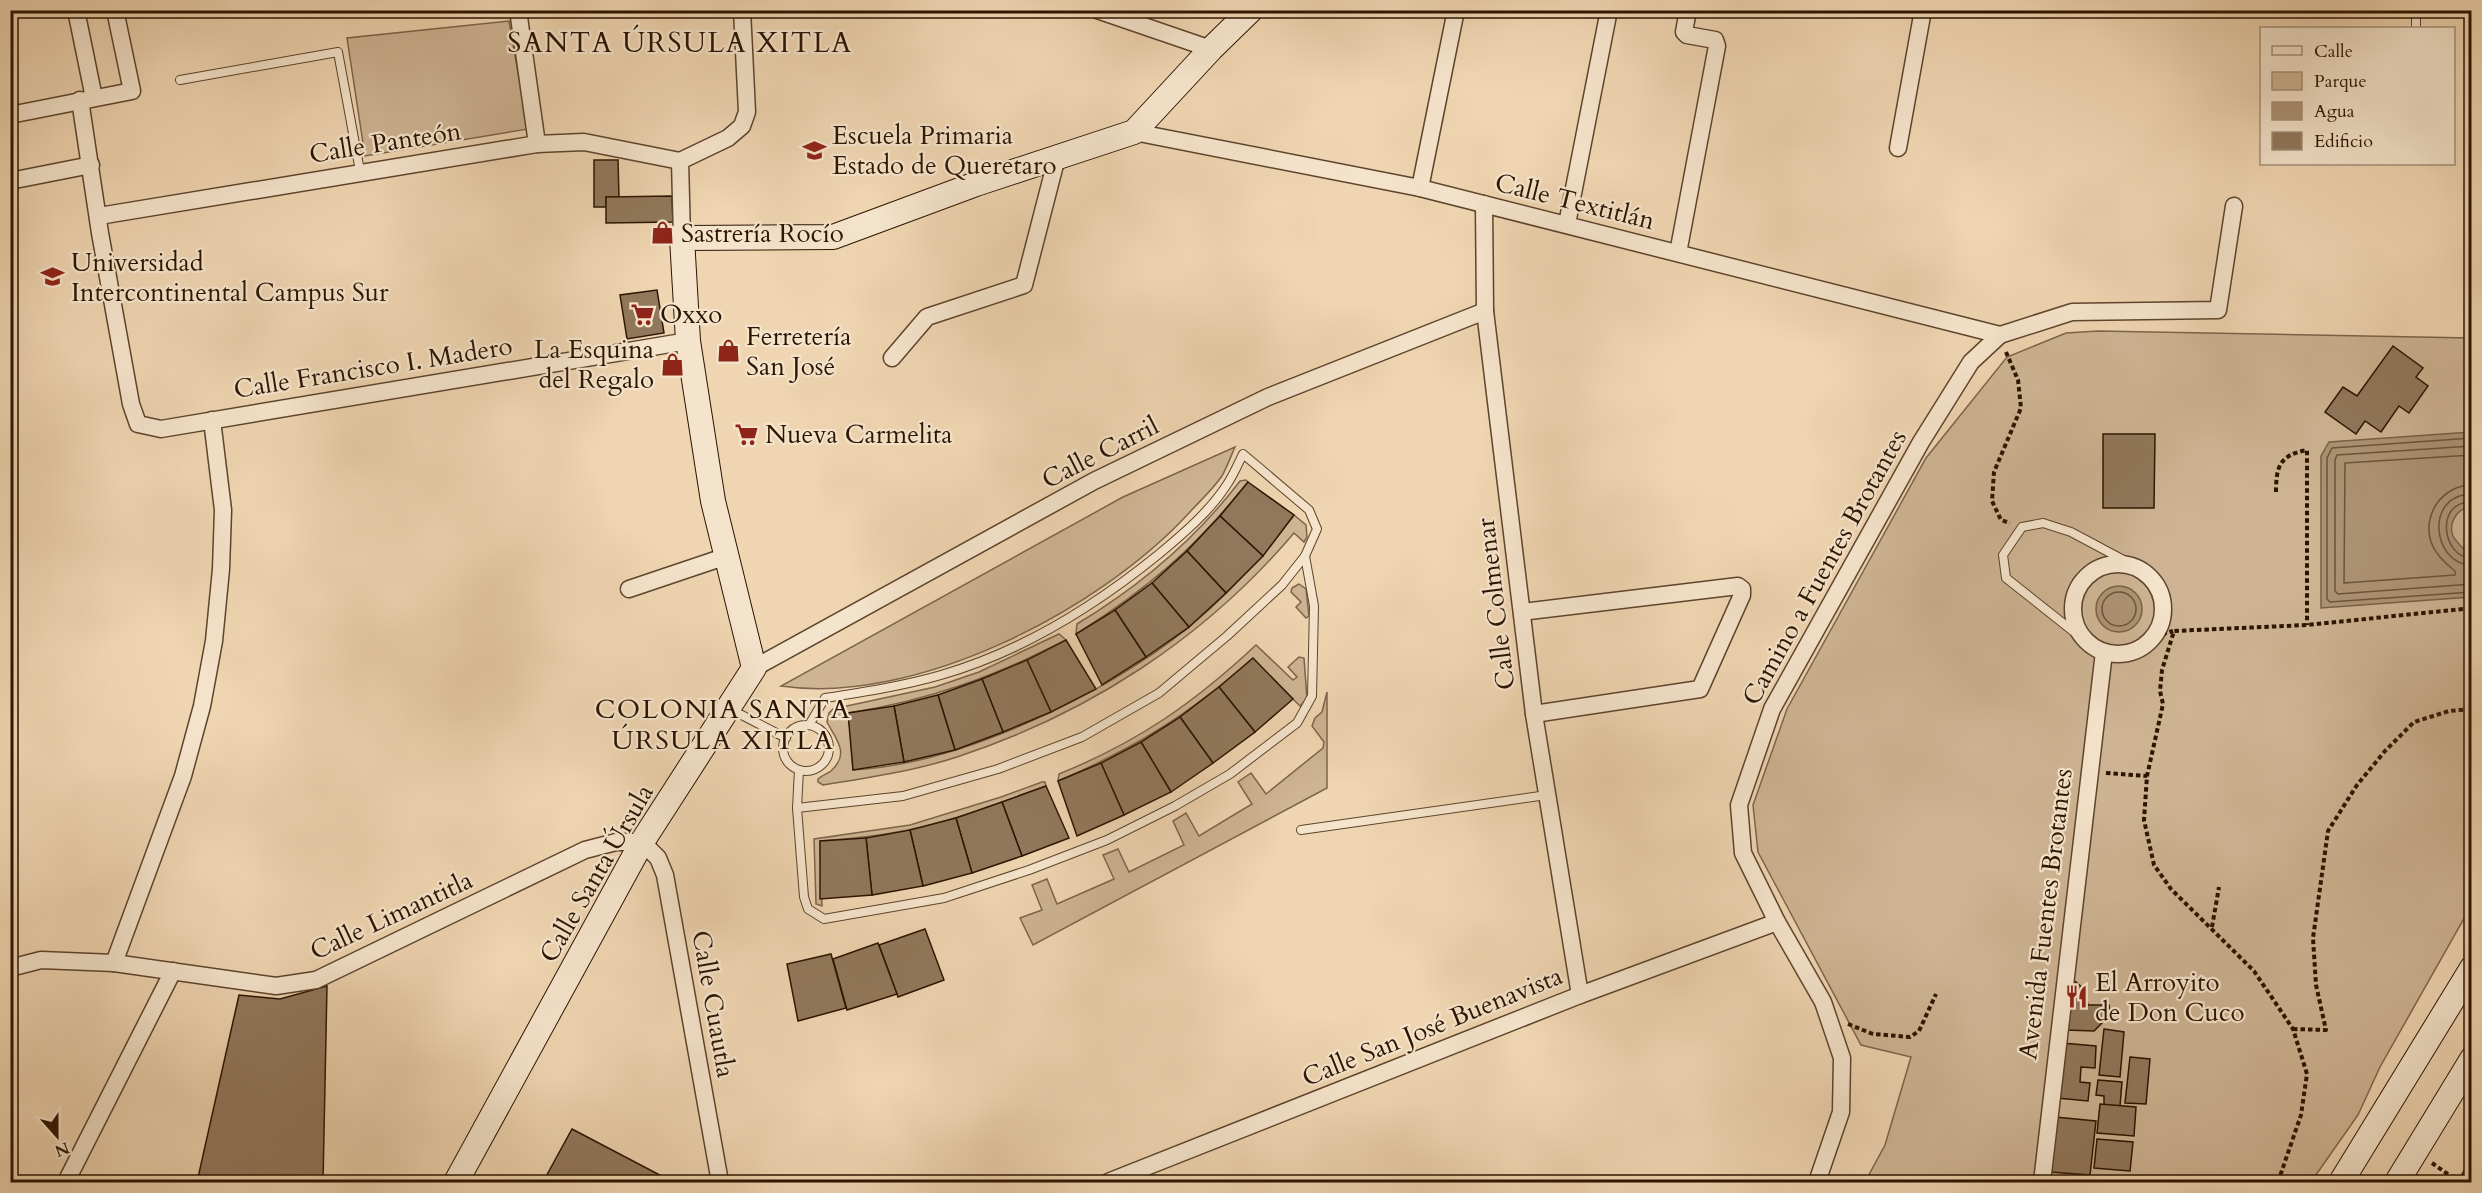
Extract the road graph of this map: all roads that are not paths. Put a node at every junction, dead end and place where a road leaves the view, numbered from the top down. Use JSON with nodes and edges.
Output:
{"nodes":[{"id":1,"x":76,"y":10,"type":"edge"},
{"id":2,"x":115,"y":10,"type":"edge"},
{"id":3,"x":518,"y":10,"type":"edge"},
{"id":4,"x":742,"y":10,"type":"edge"},
{"id":5,"x":1097,"y":10,"type":"edge"},
{"id":6,"x":1251,"y":10,"type":"edge"},
{"id":7,"x":1456,"y":10,"type":"edge"},
{"id":8,"x":1609,"y":10,"type":"edge"},
{"id":9,"x":1688,"y":10,"type":"edge"},
{"id":10,"x":1923,"y":10,"type":"edge"},
{"id":11,"x":2416,"y":10,"type":"edge"},
{"id":12,"x":2416,"y":27,"type":"edge"},
{"id":13,"x":1211,"y":49,"type":"junction"},
{"id":14,"x":180,"y":80,"type":"dead end"},
{"id":15,"x":87,"y":99,"type":"junction"},
{"id":16,"x":10,"y":115,"type":"edge"},
{"id":17,"x":1134,"y":132,"type":"junction"},
{"id":18,"x":537,"y":144,"type":"junction"},
{"id":19,"x":1898,"y":148,"type":"dead end"},
{"id":20,"x":1057,"y":157,"type":"junction"},
{"id":21,"x":680,"y":161,"type":"junction"},
{"id":22,"x":91,"y":165,"type":"junction"},
{"id":23,"x":360,"y":171,"type":"junction"},
{"id":24,"x":10,"y":181,"type":"edge"},
{"id":25,"x":1420,"y":188,"type":"junction"},
{"id":26,"x":1484,"y":204,"type":"junction"},
{"id":27,"x":2234,"y":206,"type":"dead end"},
{"id":28,"x":99,"y":216,"type":"junction"},
{"id":29,"x":1567,"y":224,"type":"junction"},
{"id":30,"x":682,"y":238,"type":"junction"},
{"id":31,"x":1678,"y":253,"type":"junction"},
{"id":32,"x":1485,"y":311,"type":"junction"},
{"id":33,"x":2000,"y":334,"type":"junction"},
{"id":34,"x":688,"y":340,"type":"junction"},
{"id":35,"x":892,"y":358,"type":"dead end"},
{"id":36,"x":212,"y":420,"type":"junction"},
{"id":37,"x":727,"y":556,"type":"junction"},
{"id":38,"x":1305,"y":556,"type":"junction"},
{"id":39,"x":2146,"y":572,"type":"junction"},
{"id":40,"x":629,"y":589,"type":"dead end"},
{"id":41,"x":1522,"y":612,"type":"junction"},
{"id":42,"x":2088,"y":643,"type":"junction"},
{"id":43,"x":2104,"y":652,"type":"junction"},
{"id":44,"x":754,"y":668,"type":"junction"},
{"id":45,"x":729,"y":709,"type":"junction"},
{"id":46,"x":1534,"y":714,"type":"junction"},
{"id":47,"x":809,"y":725,"type":"junction"},
{"id":48,"x":786,"y":738,"type":"junction"},
{"id":49,"x":799,"y":770,"type":"junction"},
{"id":50,"x":1547,"y":795,"type":"junction"},
{"id":51,"x":797,"y":808,"type":"junction"},
{"id":52,"x":1301,"y":830,"type":"dead end"},
{"id":53,"x":642,"y":842,"type":"junction"},
{"id":54,"x":1777,"y":922,"type":"junction"},
{"id":55,"x":114,"y":963,"type":"junction"},
{"id":56,"x":2472,"y":968,"type":"edge"},
{"id":57,"x":10,"y":969,"type":"edge"},
{"id":58,"x":173,"y":971,"type":"junction"},
{"id":59,"x":1580,"y":995,"type":"junction"},
{"id":60,"x":2466,"y":1073,"type":"edge"},
{"id":61,"x":1142,"y":1176,"type":"edge"},
{"id":62,"x":66,"y":1182,"type":"edge"},
{"id":63,"x":456,"y":1182,"type":"edge"},
{"id":64,"x":720,"y":1182,"type":"edge"},
{"id":65,"x":1108,"y":1182,"type":"edge"},
{"id":66,"x":1817,"y":1182,"type":"edge"},
{"id":67,"x":2042,"y":1182,"type":"edge"},
{"id":68,"x":2341,"y":1182,"type":"edge"},
{"id":69,"x":2397,"y":1182,"type":"edge"}],
"edges":[{"from":1,"to":15,"type":"street"},
{"from":2,"to":15,"type":"street"},
{"from":3,"to":18,"type":"street"},
{"from":4,"to":21,"type":"street"},
{"from":5,"to":13,"type":"street"},
{"from":6,"to":13,"type":"street"},
{"from":7,"to":25,"type":"street"},
{"from":8,"to":29,"type":"street"},
{"from":9,"to":31,"type":"street"},
{"from":10,"to":19,"type":"street"},
{"from":11,"to":12,"type":"lane"},
{"from":13,"to":17,"type":"street"},
{"from":14,"to":23,"type":"lane"},
{"from":15,"to":16,"type":"street"},
{"from":15,"to":22,"type":"street"},
{"from":17,"to":20,"type":"street"},
{"from":17,"to":25,"type":"street","name":"Calle Textitlán"},
{"from":18,"to":21,"type":"street","name":"Calle Panteón"},
{"from":18,"to":23,"type":"street","name":"Calle Panteón"},
{"from":20,"to":30,"type":"street"},
{"from":20,"to":35,"type":"street"},
{"from":21,"to":30,"type":"street"},
{"from":22,"to":24,"type":"street"},
{"from":22,"to":28,"type":"street"},
{"from":23,"to":28,"type":"street","name":"Calle Panteón"},
{"from":25,"to":26,"type":"street","name":"Calle Textitlán"},
{"from":26,"to":29,"type":"street","name":"Calle Textitlán"},
{"from":26,"to":32,"type":"street","name":"Calle Colmenar"},
{"from":27,"to":33,"type":"street","name":"Camino a Fuentes Brotantes"},
{"from":28,"to":36,"type":"street","name":"Calle Francisco I. Madero"},
{"from":29,"to":31,"type":"street","name":"Calle Textitlán"},
{"from":30,"to":34,"type":"street"},
{"from":31,"to":33,"type":"street","name":"Calle Textitlán"},
{"from":32,"to":41,"type":"street","name":"Calle Colmenar"},
{"from":32,"to":44,"type":"street","name":"Calle Carril"},
{"from":33,"to":54,"type":"street","name":"Camino a Fuentes Brotantes"},
{"from":34,"to":36,"type":"street","name":"Calle Francisco I. Madero"},
{"from":34,"to":37,"type":"street"},
{"from":36,"to":55,"type":"street"},
{"from":37,"to":40,"type":"street"},
{"from":37,"to":44,"type":"street"},
{"from":38,"to":47,"type":"lane"},
{"from":38,"to":51,"type":"lane"},
{"from":38,"to":51,"type":"lane"},
{"from":39,"to":42,"type":"street"},
{"from":39,"to":42,"type":"lane"},
{"from":39,"to":43,"type":"street"},
{"from":41,"to":46,"type":"street","name":"Calle Colmenar"},
{"from":41,"to":46,"type":"street"},
{"from":42,"to":43,"type":"street"},
{"from":43,"to":67,"type":"street","name":"Avenida Fuentes Brotantes"},
{"from":44,"to":45,"type":"street","name":"Calle Santa Úrsula"},
{"from":45,"to":48,"type":"lane"},
{"from":45,"to":53,"type":"street","name":"Calle Santa Úrsula"},
{"from":46,"to":50,"type":"street","name":"Calle Colmenar"},
{"from":47,"to":48,"type":"lane"},
{"from":47,"to":49,"type":"lane"},
{"from":48,"to":49,"type":"lane"},
{"from":49,"to":51,"type":"lane"},
{"from":50,"to":52,"type":"lane"},
{"from":50,"to":59,"type":"street","name":"Calle Colmenar"},
{"from":53,"to":58,"type":"street","name":"Calle Limantitla"},
{"from":53,"to":63,"type":"street","name":"Calle Santa Úrsula"},
{"from":53,"to":64,"type":"street","name":"Calle Cuautla"},
{"from":54,"to":59,"type":"street","name":"Calle San José Buenavista"},
{"from":54,"to":66,"type":"street","name":"Camino a Fuentes Brotantes"},
{"from":55,"to":57,"type":"street","name":"Calle Limantitla"},
{"from":55,"to":58,"type":"street","name":"Calle Limantitla"},
{"from":56,"to":68,"type":"street"},
{"from":58,"to":62,"type":"street"},
{"from":59,"to":61,"type":"street","name":"Calle San José Buenavista"},
{"from":60,"to":69,"type":"street"},
{"from":61,"to":65,"type":"street","name":"Calle San José Buenavista"}]}
